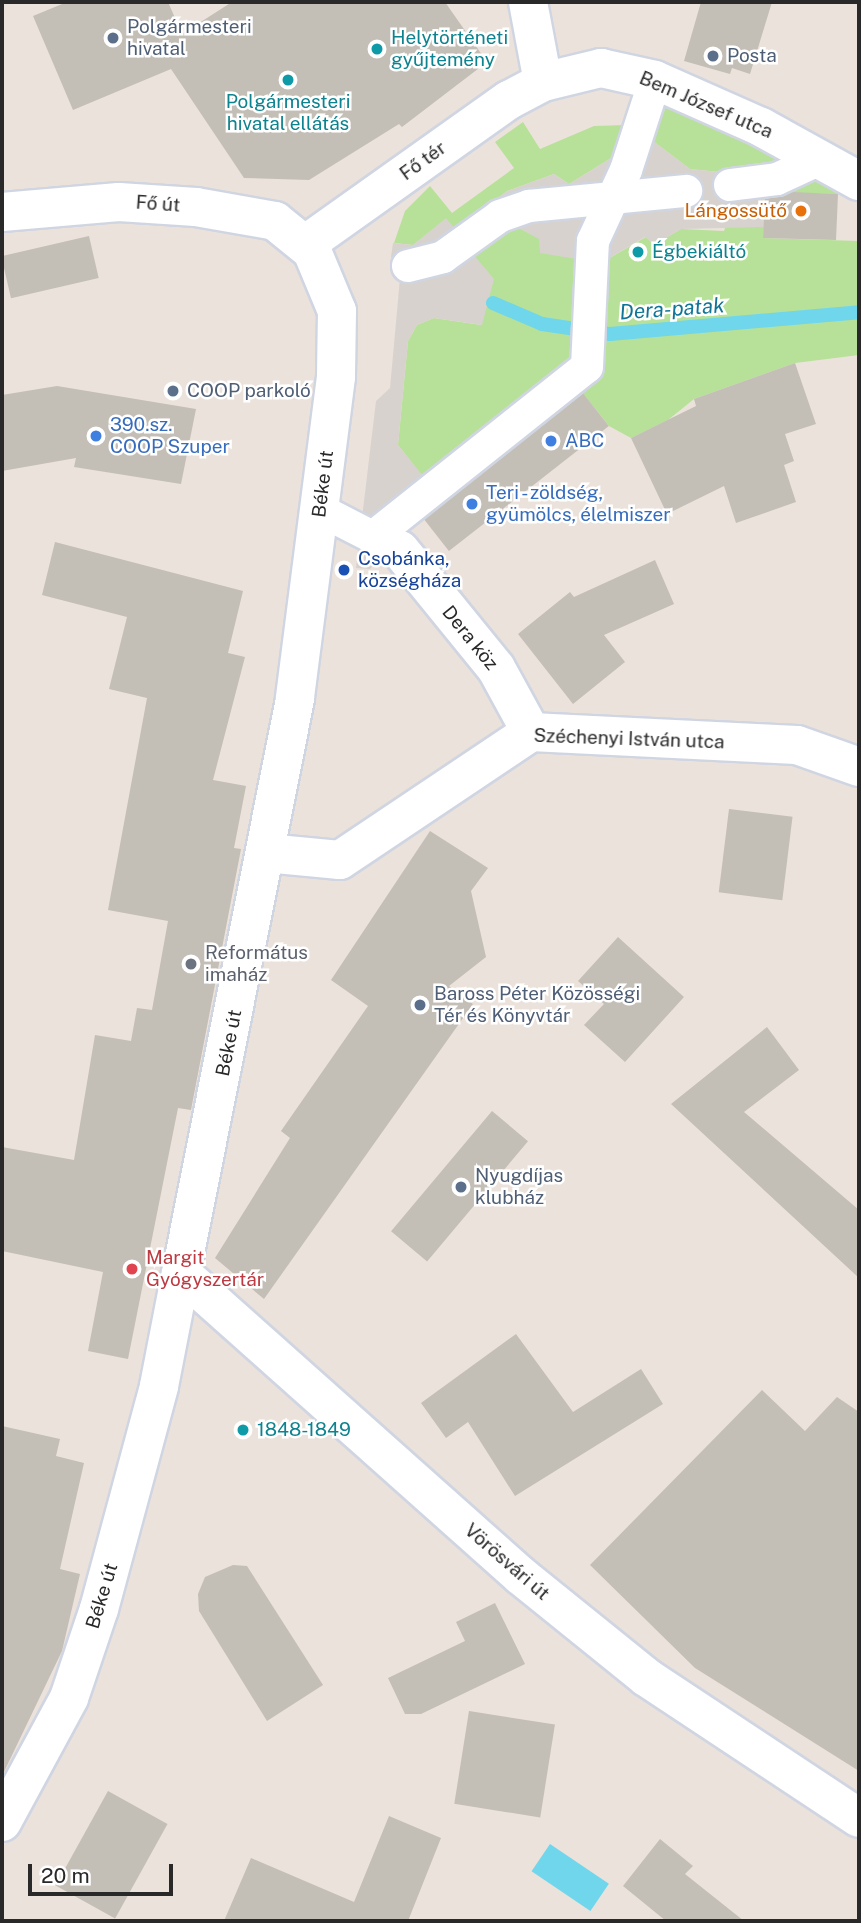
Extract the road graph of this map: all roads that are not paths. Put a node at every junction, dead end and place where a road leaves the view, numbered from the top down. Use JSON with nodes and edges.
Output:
{"nodes":[{"id":1,"x":528,"y":2,"type":"edge"},
{"id":2,"x":655,"y":80,"type":"junction"},
{"id":3,"x":543,"y":82,"type":"junction"},
{"id":4,"x":820,"y":159,"type":"junction"},
{"id":5,"x":859,"y":181,"type":"edge"},
{"id":6,"x":730,"y":185,"type":"dead end"},
{"id":7,"x":686,"y":191,"type":"dead end"},
{"id":8,"x":614,"y":200,"type":"junction"},
{"id":9,"x":2,"y":212,"type":"edge"},
{"id":10,"x":306,"y":244,"type":"junction"},
{"id":11,"x":408,"y":266,"type":"dead end"},
{"id":12,"x":320,"y":510,"type":"junction"},
{"id":13,"x":386,"y":543,"type":"junction"},
{"id":14,"x":531,"y":732,"type":"junction"},
{"id":15,"x":859,"y":767,"type":"edge"},
{"id":16,"x":267,"y":853,"type":"junction"},
{"id":17,"x":181,"y":1273,"type":"junction"},
{"id":18,"x":859,"y":1818,"type":"edge"},
{"id":19,"x":2,"y":1822,"type":"edge"}],
"edges":[{"from":1,"to":3,"type":"main road"},
{"from":2,"to":3,"type":"main road","name":"Bem József utca"},
{"from":2,"to":4,"type":"main road","name":"Bem József utca"},
{"from":2,"to":8,"type":"street"},
{"from":3,"to":10,"type":"main road","name":"Fő tér"},
{"from":4,"to":5,"type":"main road","name":"Bem József utca"},
{"from":4,"to":6,"type":"street"},
{"from":7,"to":8,"type":"street"},
{"from":8,"to":11,"type":"street"},
{"from":8,"to":13,"type":"street"},
{"from":9,"to":10,"type":"main road","name":"Fő út"},
{"from":10,"to":12,"type":"main road","name":"Béke út"},
{"from":12,"to":13,"type":"street"},
{"from":12,"to":16,"type":"main road","name":"Béke út"},
{"from":13,"to":14,"type":"main road","name":"Dera köz"},
{"from":14,"to":15,"type":"main road","name":"Széchenyi István utca"},
{"from":14,"to":16,"type":"main road","name":"Széchenyi István utca"},
{"from":16,"to":17,"type":"main road","name":"Béke út"},
{"from":17,"to":18,"type":"main road","name":"Vörösvári út"},
{"from":17,"to":19,"type":"main road","name":"Béke út"}]}
